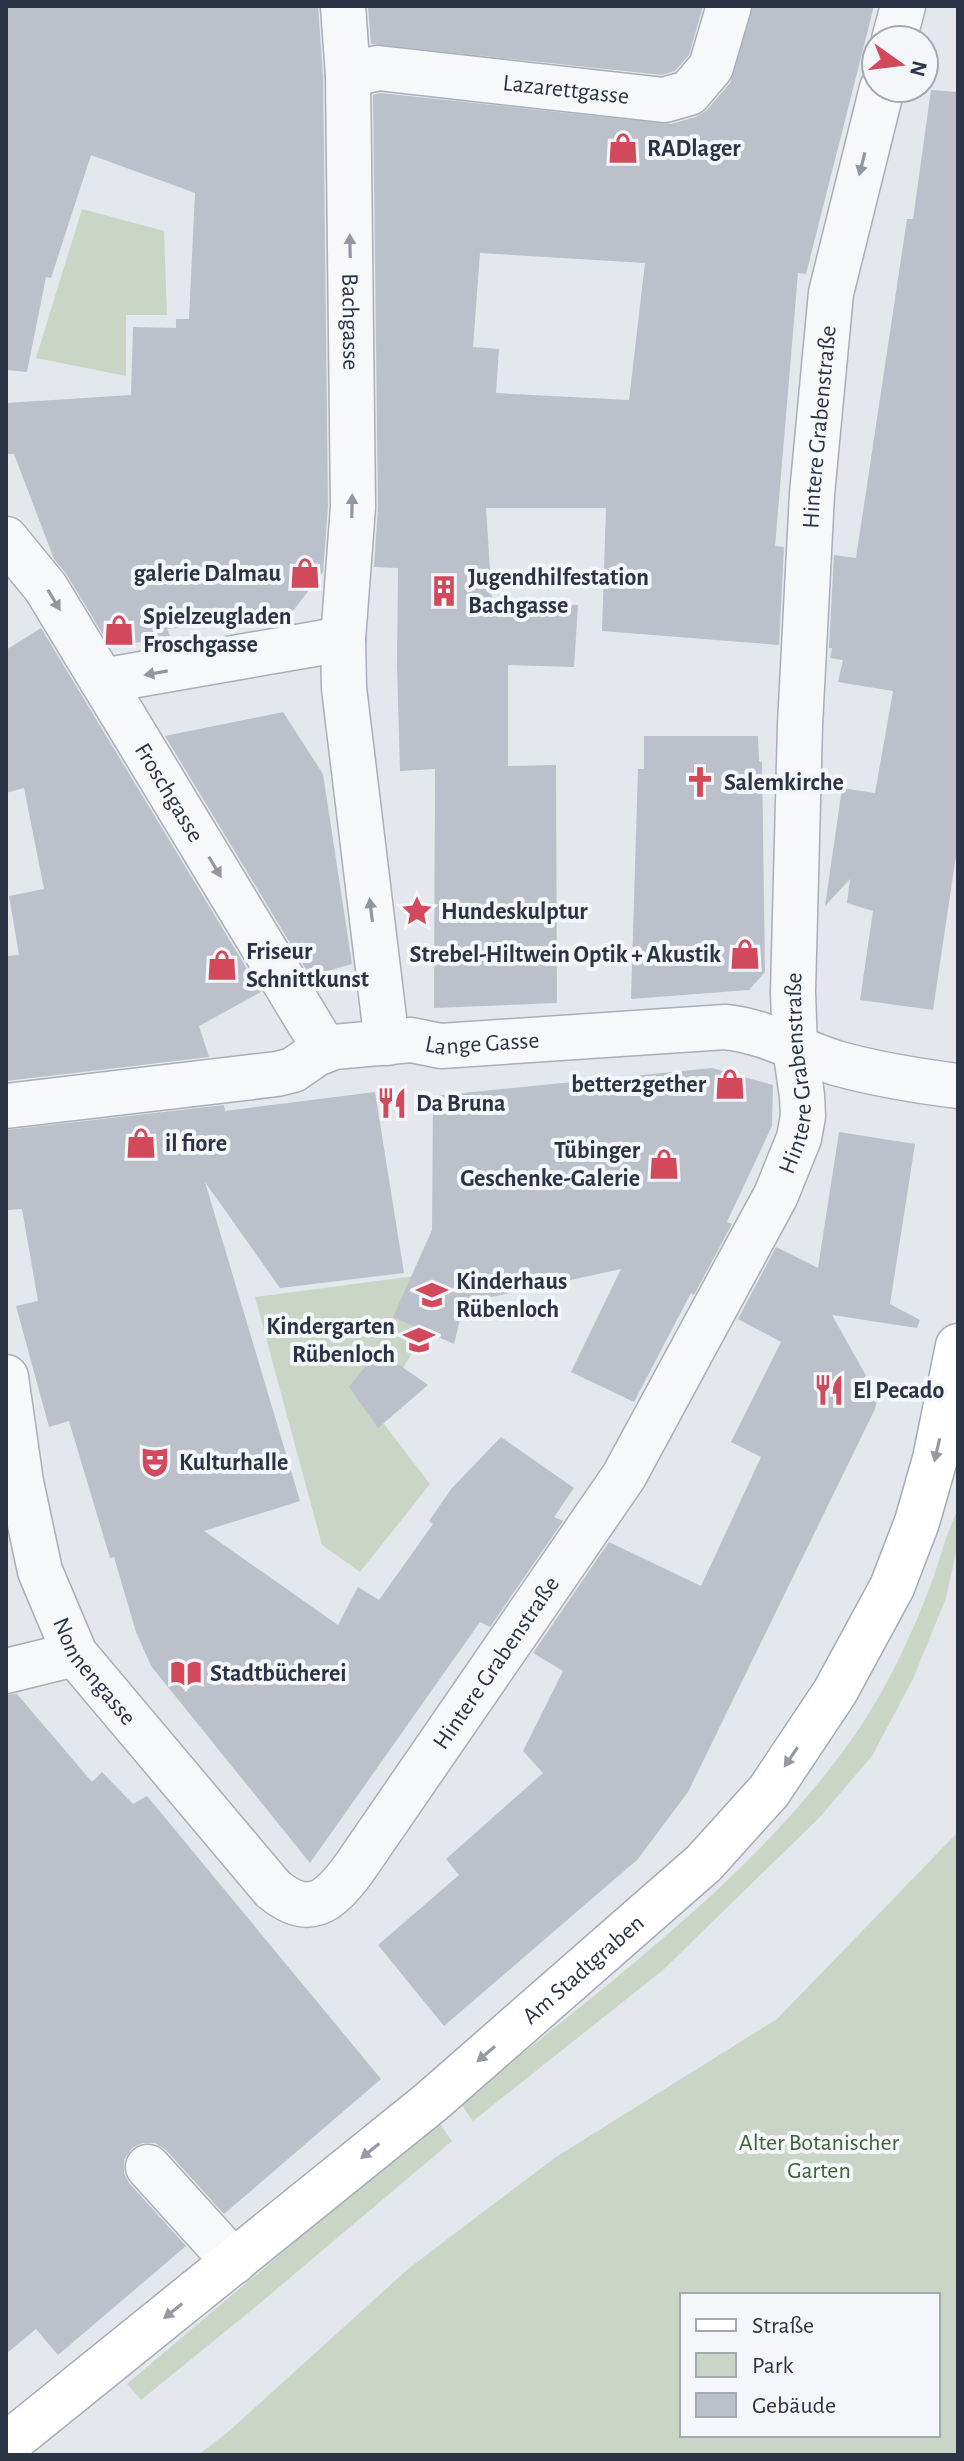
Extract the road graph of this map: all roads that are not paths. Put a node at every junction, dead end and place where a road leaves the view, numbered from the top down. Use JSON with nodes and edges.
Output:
{"nodes":[{"id":1,"x":343,"y":6,"type":"edge"},
{"id":2,"x":729,"y":6,"type":"edge"},
{"id":3,"x":348,"y":75,"type":"junction"},
{"id":4,"x":878,"y":104,"type":"edge"},
{"id":5,"x":6,"y":539,"type":"edge"},
{"id":6,"x":343,"y":639,"type":"junction"},
{"id":7,"x":102,"y":681,"type":"junction"},
{"id":8,"x":387,"y":1043,"type":"junction"},
{"id":9,"x":795,"y":1048,"type":"junction"},
{"id":10,"x":325,"y":1049,"type":"junction"},
{"id":11,"x":958,"y":1086,"type":"edge"},
{"id":12,"x":6,"y":1106,"type":"edge"},
{"id":13,"x":958,"y":1346,"type":"edge"},
{"id":14,"x":6,"y":1377,"type":"edge"},
{"id":15,"x":75,"y":1654,"type":"junction"},
{"id":16,"x":6,"y":1671,"type":"edge"},
{"id":17,"x":297,"y":1906,"type":"joint"},
{"id":18,"x":148,"y":2167,"type":"dead end"},
{"id":19,"x":234,"y":2262,"type":"junction"},
{"id":20,"x":6,"y":2445,"type":"edge"}],
"edges":[{"from":1,"to":3,"type":"street","name":"Bachgasse"},
{"from":2,"to":3,"type":"street","name":"Lazarettgasse"},
{"from":6,"to":3,"type":"street","name":"Bachgasse","one_way":true},
{"from":4,"to":9,"type":"street","name":"Hintere Grabenstraße","one_way":true},
{"from":5,"to":7,"type":"street","name":"Froschgasse","one_way":true},
{"from":6,"to":7,"type":"street","one_way":true},
{"from":8,"to":6,"type":"street","name":"Bachgasse","one_way":true},
{"from":7,"to":10,"type":"street","name":"Froschgasse","one_way":true},
{"from":8,"to":9,"type":"street","name":"Lange Gasse"},
{"from":8,"to":10,"type":"street","name":"Lange Gasse"},
{"from":9,"to":11,"type":"street","name":"Lange Gasse"},
{"from":9,"to":17,"type":"street","name":"Hintere Grabenstraße"},
{"from":10,"to":12,"type":"street","name":"Lange Gasse"},
{"from":13,"to":19,"type":"main road","name":"Am Stadtgraben","one_way":true},
{"from":14,"to":15,"type":"street","name":"Nonnengasse"},
{"from":15,"to":16,"type":"street"},
{"from":15,"to":17,"type":"street","name":"Nonnengasse"},
{"from":18,"to":19,"type":"street"},
{"from":19,"to":20,"type":"main road","name":"Am Stadtgraben","one_way":true}]}
